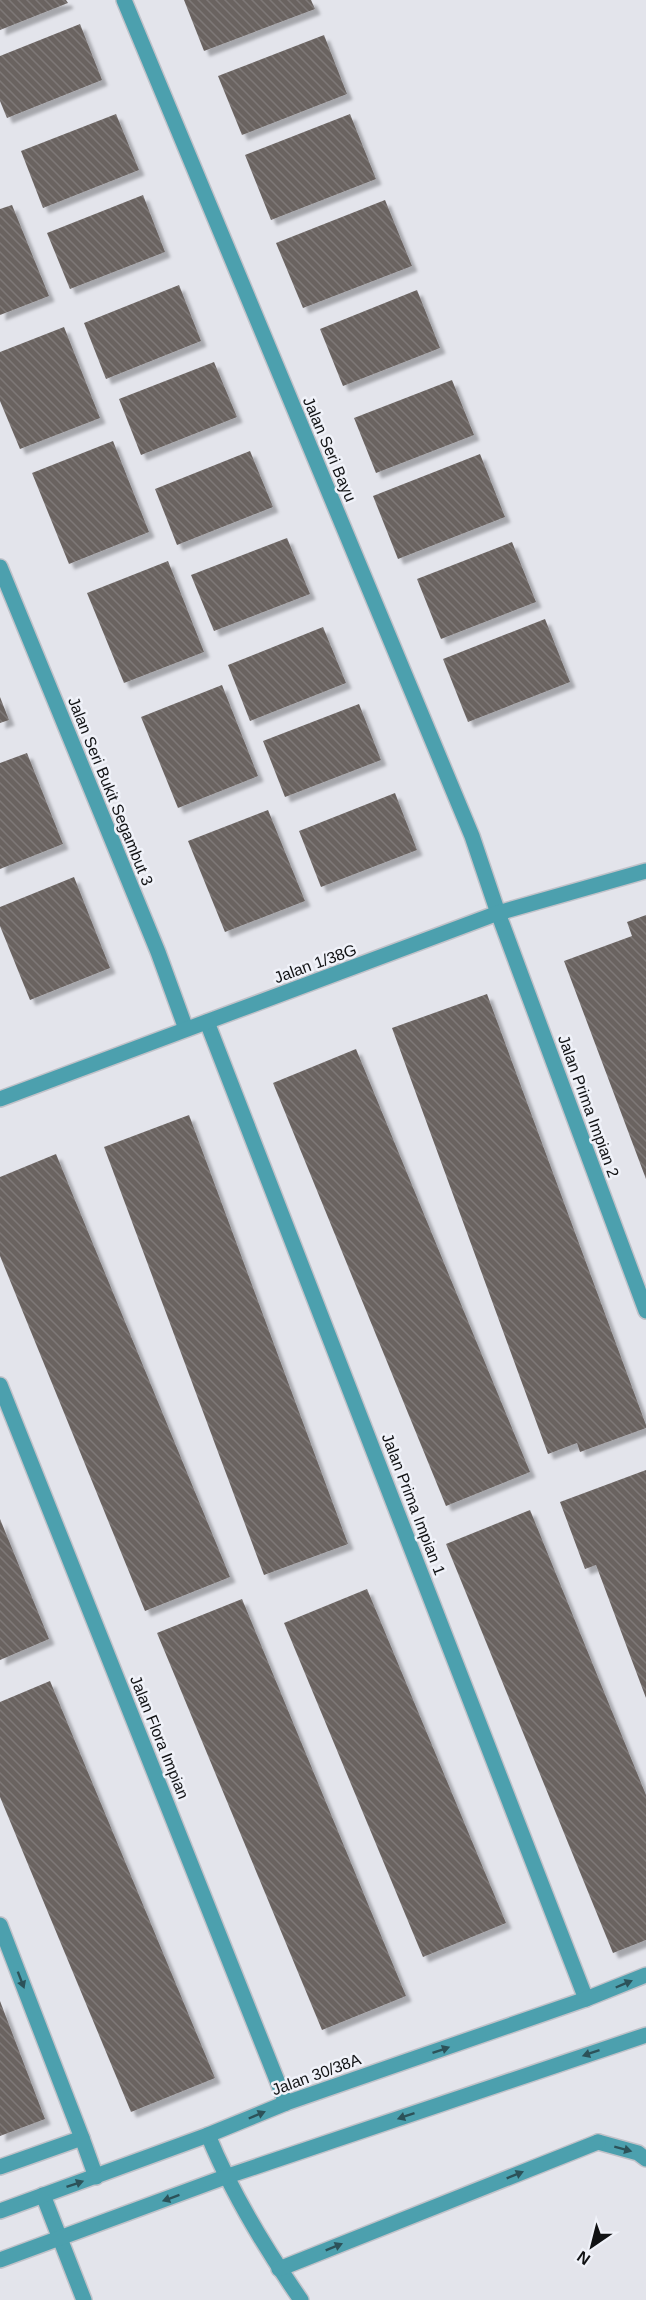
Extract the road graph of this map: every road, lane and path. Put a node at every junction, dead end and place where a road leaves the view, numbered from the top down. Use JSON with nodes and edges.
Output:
{"nodes":[{"id":1,"x":124,"y":0,"type":"edge"},
{"id":2,"x":0,"y":567,"type":"edge"},
{"id":3,"x":646,"y":871,"type":"edge"},
{"id":4,"x":498,"y":913,"type":"junction"},
{"id":5,"x":207,"y":1022,"type":"junction"},
{"id":6,"x":186,"y":1029,"type":"junction"},
{"id":7,"x":0,"y":1099,"type":"edge"},
{"id":8,"x":646,"y":1311,"type":"edge"},
{"id":9,"x":0,"y":1385,"type":"edge"},
{"id":10,"x":0,"y":1925,"type":"edge"},
{"id":11,"x":646,"y":1975,"type":"edge"},
{"id":12,"x":586,"y":2000,"type":"junction"},
{"id":13,"x":646,"y":2035,"type":"edge"},
{"id":14,"x":286,"y":2103,"type":"junction"},
{"id":15,"x":208,"y":2135,"type":"junction"},
{"id":16,"x":82,"y":2138,"type":"junction"},
{"id":17,"x":646,"y":2159,"type":"edge"},
{"id":18,"x":0,"y":2167,"type":"edge"},
{"id":19,"x":96,"y":2177,"type":"junction"},
{"id":20,"x":225,"y":2177,"type":"junction"},
{"id":21,"x":43,"y":2195,"type":"junction"},
{"id":22,"x":0,"y":2211,"type":"edge"},
{"id":23,"x":60,"y":2238,"type":"junction"},
{"id":24,"x":0,"y":2260,"type":"edge"},
{"id":25,"x":279,"y":2269,"type":"junction"},
{"id":26,"x":84,"y":2300,"type":"edge"},
{"id":27,"x":301,"y":2300,"type":"edge"}],
"edges":[{"from":1,"to":4,"type":"street","name":"Jalan Seri Bayu"},
{"from":2,"to":6,"type":"street","name":"Jalan Seri Bukit Segambut 3"},
{"from":3,"to":4,"type":"street","name":"Jalan 1/38G"},
{"from":4,"to":5,"type":"street","name":"Jalan 1/38G"},
{"from":4,"to":8,"type":"street","name":"Jalan Prima Impian 2"},
{"from":5,"to":6,"type":"street","name":"Jalan 1/38G"},
{"from":5,"to":12,"type":"street","name":"Jalan Prima Impian 1"},
{"from":6,"to":7,"type":"street","name":"Jalan 1/38G"},
{"from":9,"to":14,"type":"street","name":"Jalan Flora Impian"},
{"from":10,"to":16,"type":"street","one_way":true},
{"from":12,"to":11,"type":"street","name":"Jalan 30/38A","one_way":true},
{"from":14,"to":12,"type":"street","name":"Jalan 30/38A","one_way":true},
{"from":13,"to":20,"type":"street","one_way":true},
{"from":15,"to":14,"type":"street","name":"Jalan 30/38A","one_way":true},
{"from":15,"to":19,"type":"street","name":"Jalan 30/38A"},
{"from":15,"to":20,"type":"street"},
{"from":16,"to":18,"type":"street"},
{"from":16,"to":19,"type":"street"},
{"from":25,"to":17,"type":"street","one_way":true},
{"from":21,"to":19,"type":"street","name":"Jalan 30/38A","one_way":true},
{"from":20,"to":23,"type":"street","one_way":true},
{"from":20,"to":25,"type":"street"},
{"from":21,"to":22,"type":"street","name":"Jalan 30/38A"},
{"from":21,"to":23,"type":"street"},
{"from":23,"to":24,"type":"street"},
{"from":23,"to":26,"type":"street"},
{"from":25,"to":27,"type":"street"}]}
